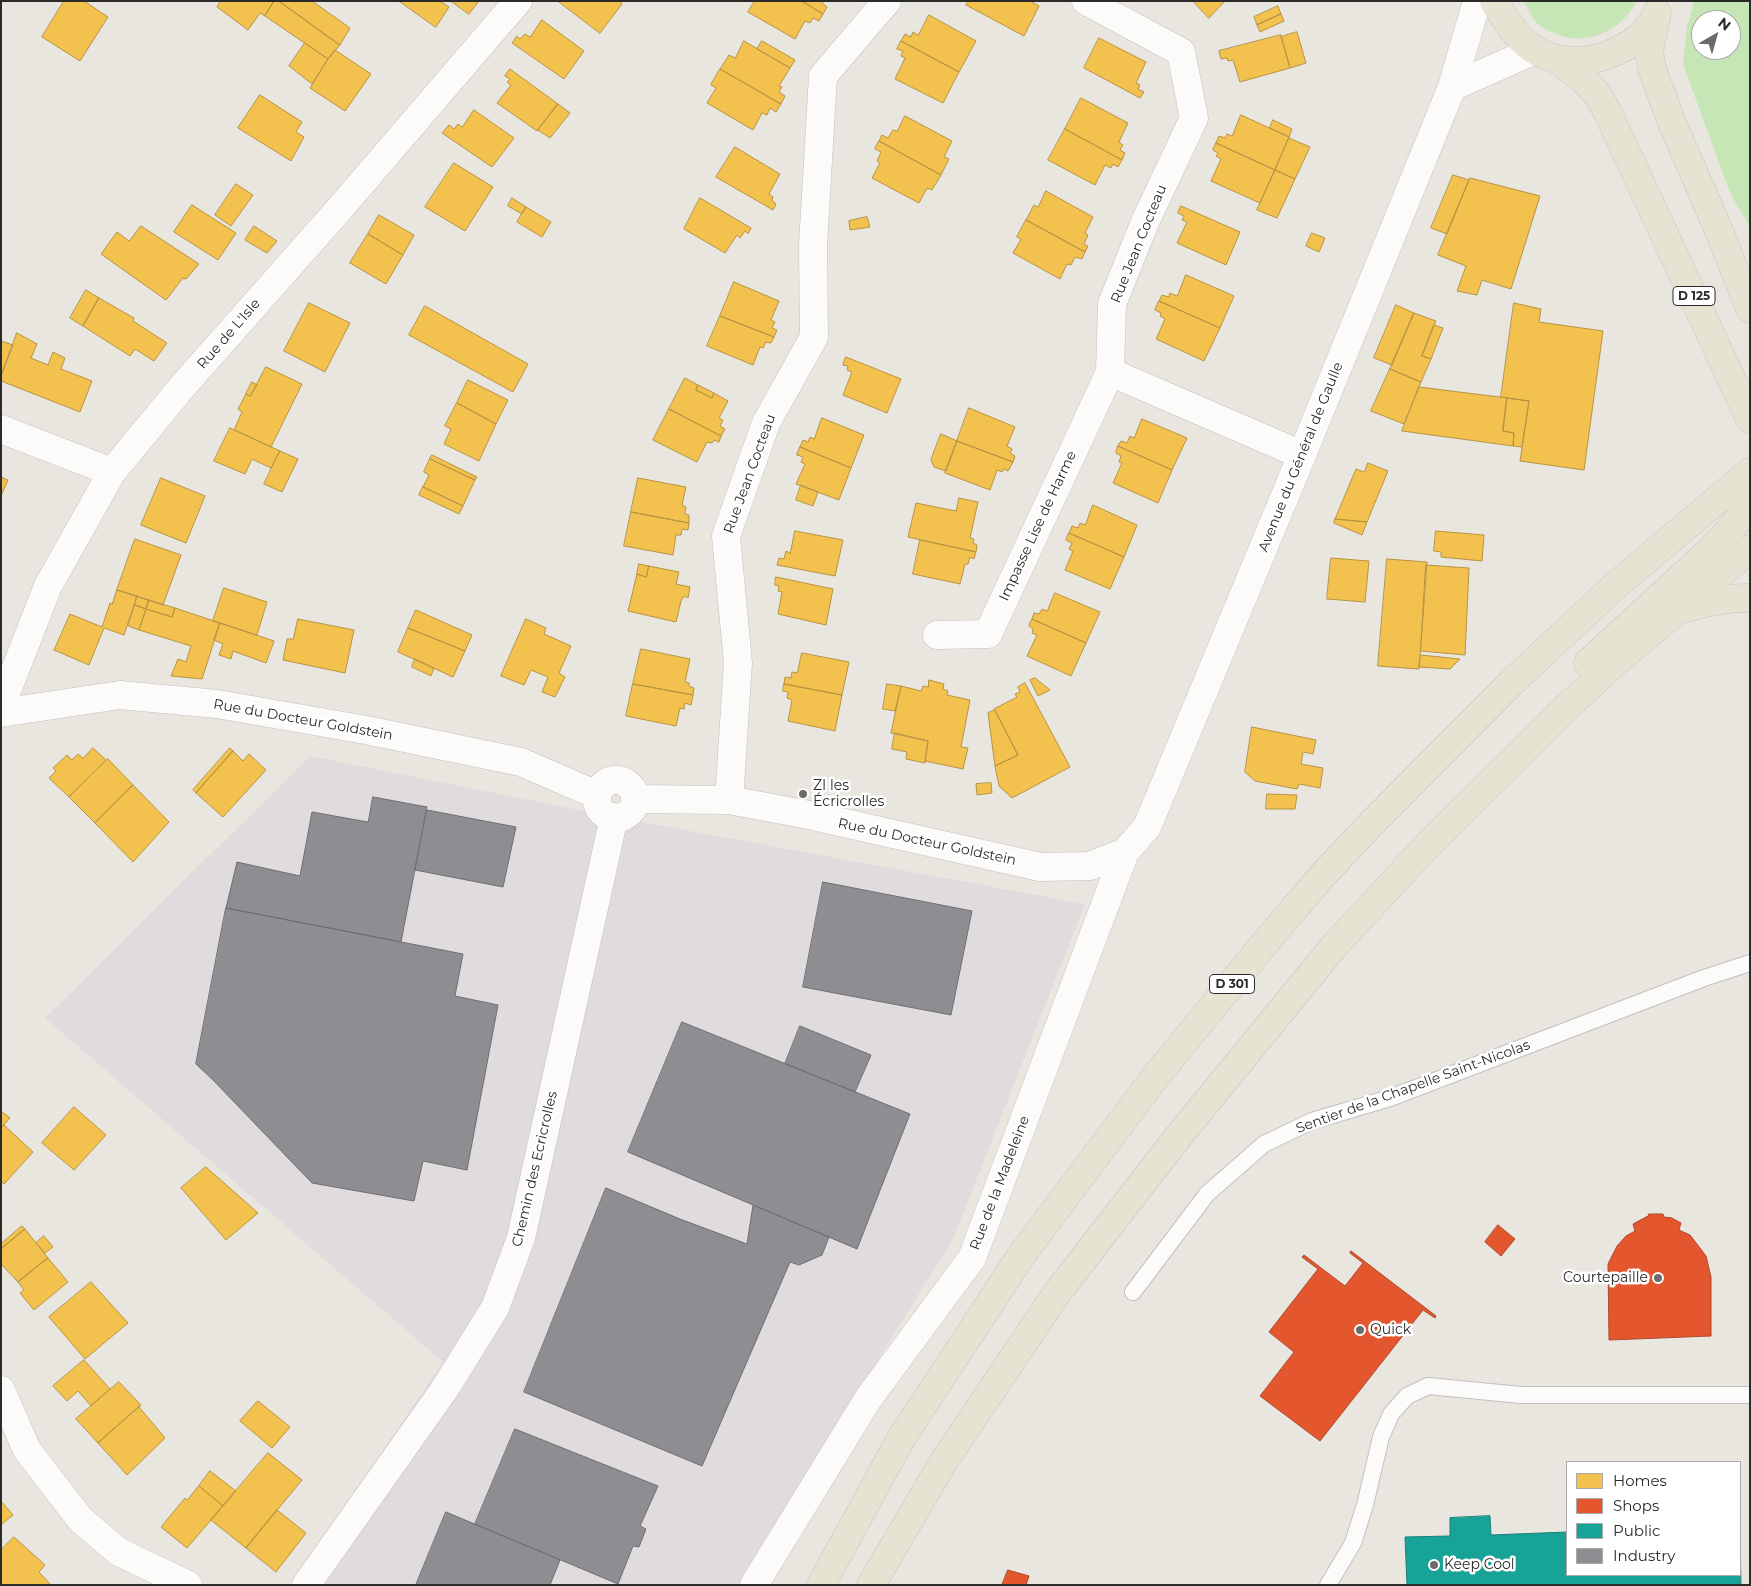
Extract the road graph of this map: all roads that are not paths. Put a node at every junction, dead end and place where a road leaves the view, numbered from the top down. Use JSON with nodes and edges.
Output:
{"nodes":[{"id":1,"x":518,"y":1,"type":"edge"},
{"id":2,"x":887,"y":1,"type":"edge"},
{"id":3,"x":1086,"y":1,"type":"edge"},
{"id":4,"x":1477,"y":1,"type":"edge"},
{"id":5,"x":1494,"y":1,"type":"edge"},
{"id":6,"x":1659,"y":7,"type":"edge"},
{"id":7,"x":1546,"y":55,"type":"junction"},
{"id":8,"x":1452,"y":86,"type":"junction"},
{"id":9,"x":1719,"y":231,"type":"junction"},
{"id":10,"x":1750,"y":286,"type":"edge"},
{"id":11,"x":1750,"y":309,"type":"edge"},
{"id":12,"x":1110,"y":372,"type":"junction"},
{"id":13,"x":1750,"y":419,"type":"edge"},
{"id":14,"x":1,"y":429,"type":"edge"},
{"id":15,"x":1302,"y":455,"type":"junction"},
{"id":16,"x":112,"y":472,"type":"junction"},
{"id":17,"x":1750,"y":472,"type":"edge"},
{"id":18,"x":1750,"y":499,"type":"edge"},
{"id":19,"x":1750,"y":549,"type":"edge"},
{"id":20,"x":1750,"y":598,"type":"edge"},
{"id":21,"x":1676,"y":611,"type":"junction"},
{"id":22,"x":937,"y":635,"type":"dead end"},
{"id":23,"x":1,"y":706,"type":"edge"},
{"id":24,"x":1,"y":713,"type":"edge"},
{"id":25,"x":597,"y":795,"type":"junction"},
{"id":26,"x":635,"y":799,"type":"junction"},
{"id":27,"x":729,"y":800,"type":"junction"},
{"id":28,"x":614,"y":817,"type":"junction"},
{"id":29,"x":1147,"y":827,"type":"joint"},
{"id":30,"x":1125,"y":852,"type":"junction"},
{"id":31,"x":1335,"y":945,"type":"junction"},
{"id":32,"x":1750,"y":963,"type":"edge"},
{"id":33,"x":1133,"y":1292,"type":"dead end"},
{"id":34,"x":1,"y":1390,"type":"edge"},
{"id":35,"x":1750,"y":1395,"type":"edge"},
{"id":36,"x":188,"y":1585,"type":"edge"},
{"id":37,"x":306,"y":1585,"type":"edge"},
{"id":38,"x":754,"y":1585,"type":"edge"},
{"id":39,"x":820,"y":1585,"type":"edge"},
{"id":40,"x":871,"y":1585,"type":"edge"},
{"id":41,"x":1328,"y":1585,"type":"edge"}],
"edges":[{"from":1,"to":16,"type":"street","name":"Rue de L'Isle"},
{"from":2,"to":27,"type":"street","name":"Rue Jean Cocteau"},
{"from":3,"to":12,"type":"street","name":"Rue Jean Cocteau"},
{"from":4,"to":8,"type":"street","name":"Avenue du Général de Gaulle"},
{"from":5,"to":7,"type":"main road","number":"D 125"},
{"from":6,"to":7,"type":"main road"},
{"from":6,"to":9,"type":"main road"},
{"from":7,"to":8,"type":"street"},
{"from":7,"to":13,"type":"main road","number":"D 125"},
{"from":8,"to":15,"type":"street","name":"Avenue du Général de Gaulle"},
{"from":9,"to":10,"type":"main road"},
{"from":9,"to":11,"type":"main road"},
{"from":12,"to":15,"type":"street"},
{"from":12,"to":22,"type":"street","name":"Impasse Lise de Harme"},
{"from":14,"to":16,"type":"street"},
{"from":15,"to":29,"type":"street","name":"Avenue du Général de Gaulle"},
{"from":16,"to":23,"type":"street","name":"Rue de L'Isle"},
{"from":17,"to":39,"type":"main road","number":"D 301"},
{"from":18,"to":31,"type":"main road"},
{"from":19,"to":21,"type":"main road"},
{"from":20,"to":21,"type":"main road"},
{"from":21,"to":31,"type":"main road"},
{"from":24,"to":25,"type":"street","name":"Rue du Docteur Goldstein"},
{"from":25,"to":26,"type":"street"},
{"from":25,"to":28,"type":"street"},
{"from":26,"to":27,"type":"street","name":"Rue du Docteur Goldstein"},
{"from":26,"to":28,"type":"street"},
{"from":27,"to":30,"type":"street","name":"Rue du Docteur Goldstein"},
{"from":28,"to":37,"type":"street","name":"Chemin des Ecricrolles"},
{"from":29,"to":30,"type":"street","name":"Rue du Docteur Goldstein"},
{"from":30,"to":38,"type":"street","name":"Rue de la Madeleine"},
{"from":31,"to":40,"type":"main road"},
{"from":32,"to":33,"type":"lane","name":"Sentier de la Chapelle Saint-Nicolas"},
{"from":34,"to":36,"type":"street"},
{"from":35,"to":41,"type":"lane"}]}
